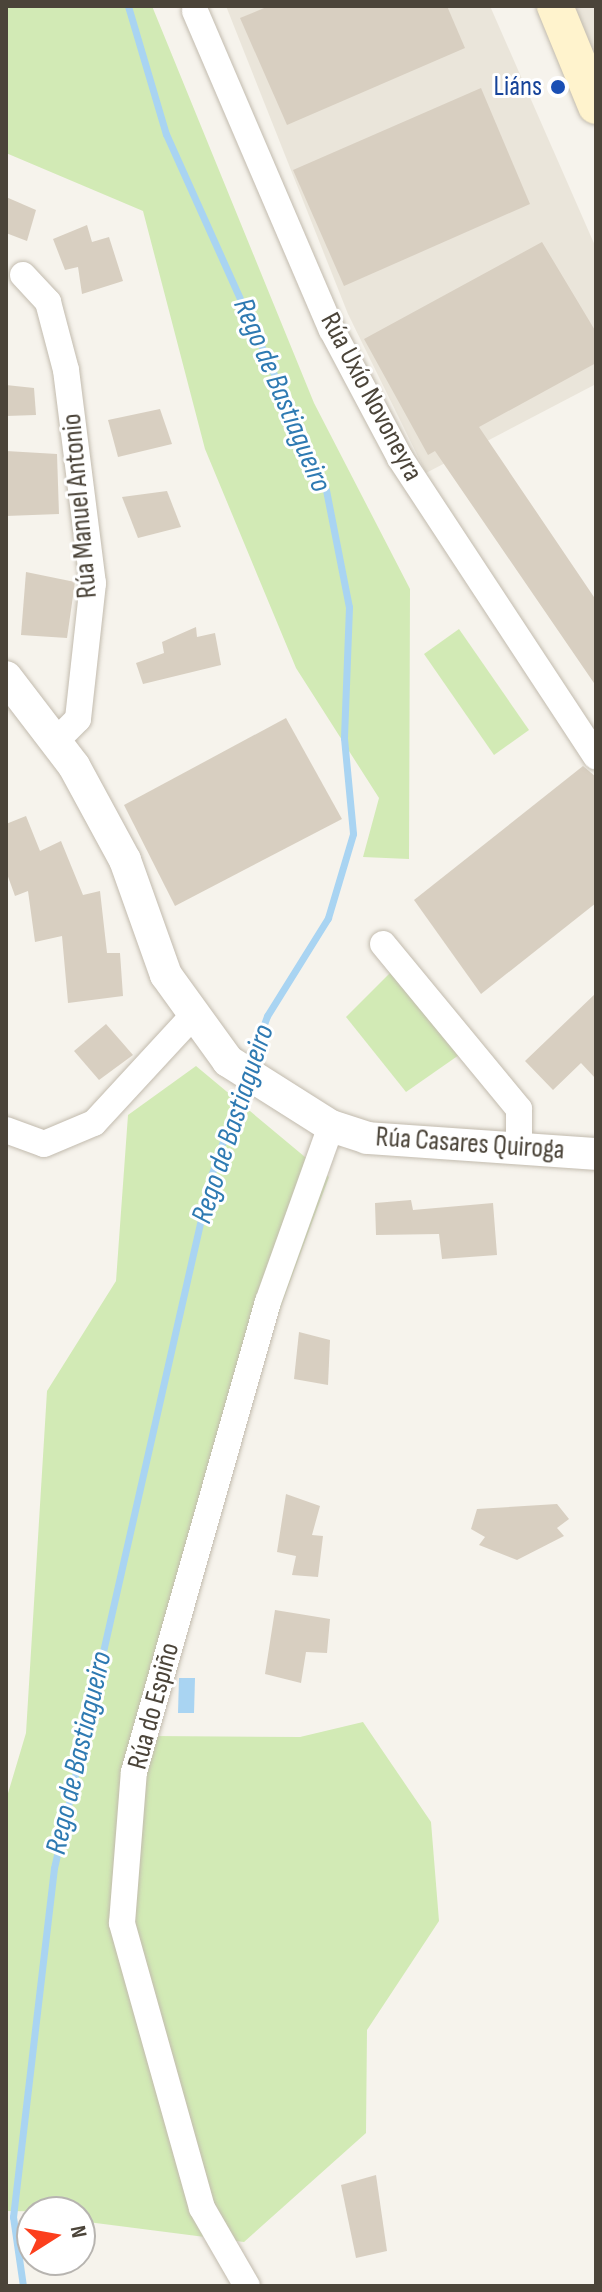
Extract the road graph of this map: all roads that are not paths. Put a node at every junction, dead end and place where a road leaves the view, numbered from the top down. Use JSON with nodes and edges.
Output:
{"nodes":[{"id":1,"x":555,"y":6,"type":"edge"},
{"id":2,"x":195,"y":11,"type":"dead end"},
{"id":3,"x":595,"y":104,"type":"edge"},
{"id":4,"x":23,"y":275,"type":"dead end"},
{"id":5,"x":6,"y":677,"type":"edge"},
{"id":6,"x":57,"y":740,"type":"junction"},
{"id":7,"x":596,"y":756,"type":"edge"},
{"id":8,"x":383,"y":944,"type":"dead end"},
{"id":9,"x":191,"y":1018,"type":"junction"},
{"id":10,"x":331,"y":1126,"type":"junction"},
{"id":11,"x":6,"y":1130,"type":"edge"},
{"id":12,"x":519,"y":1143,"type":"junction"},
{"id":13,"x":596,"y":1154,"type":"edge"},
{"id":14,"x":247,"y":2286,"type":"edge"}],
"edges":[{"from":1,"to":3,"type":"main road"},
{"from":2,"to":7,"type":"street","name":"Rúa Uxío Novoneyra"},
{"from":4,"to":6,"type":"street","name":"Rúa Manuel Antonio"},
{"from":5,"to":6,"type":"street","name":"Rúa Casares Quiroga"},
{"from":6,"to":9,"type":"street","name":"Rúa Casares Quiroga"},
{"from":8,"to":12,"type":"street"},
{"from":9,"to":10,"type":"street","name":"Rúa Casares Quiroga"},
{"from":9,"to":11,"type":"street"},
{"from":10,"to":12,"type":"street","name":"Rúa Casares Quiroga"},
{"from":10,"to":14,"type":"street","name":"Rúa do Espiño"},
{"from":12,"to":13,"type":"street","name":"Rúa Casares Quiroga"}]}
